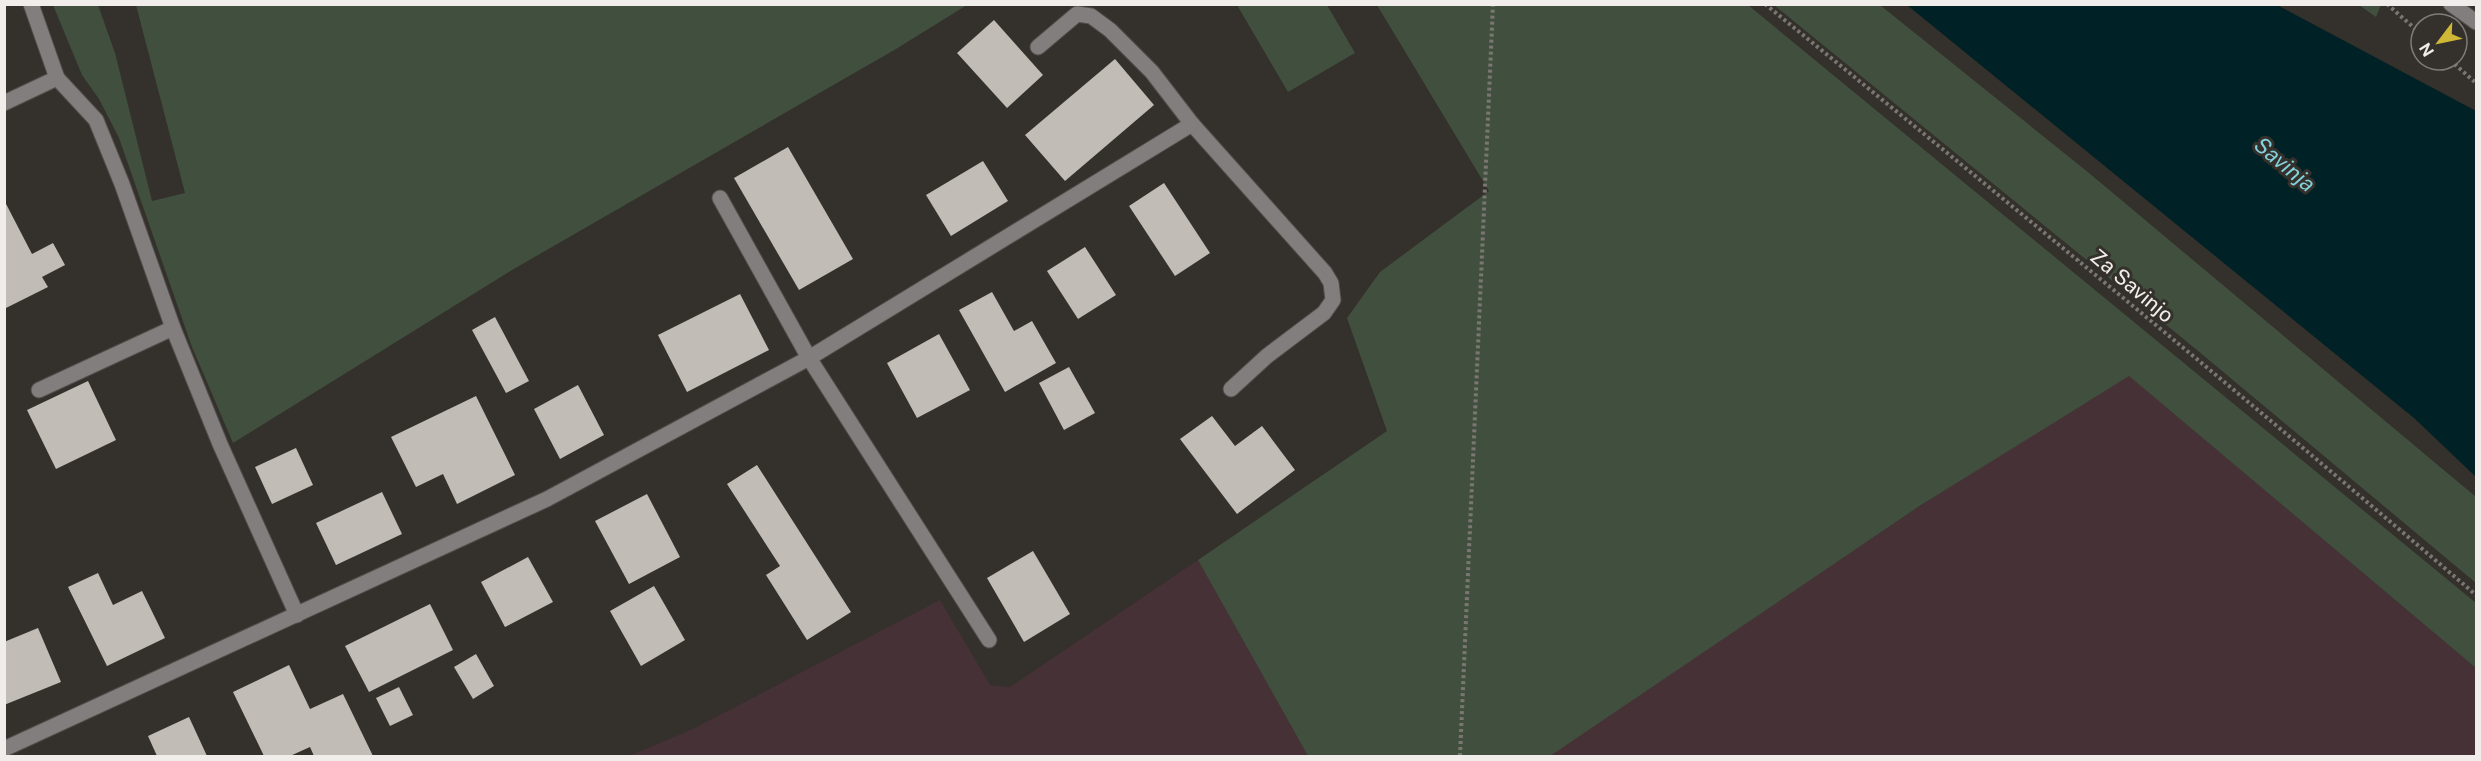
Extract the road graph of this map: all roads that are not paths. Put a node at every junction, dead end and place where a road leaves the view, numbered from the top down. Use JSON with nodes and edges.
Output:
{"nodes":[{"id":1,"x":31,"y":4,"type":"edge"},
{"id":2,"x":2451,"y":4,"type":"edge"},
{"id":3,"x":2476,"y":22,"type":"edge"},
{"id":4,"x":1038,"y":47,"type":"dead end"},
{"id":5,"x":57,"y":78,"type":"junction"},
{"id":6,"x":4,"y":103,"type":"edge"},
{"id":7,"x":1192,"y":124,"type":"junction"},
{"id":8,"x":720,"y":198,"type":"dead end"},
{"id":9,"x":172,"y":328,"type":"junction"},
{"id":10,"x":809,"y":358,"type":"junction"},
{"id":11,"x":1231,"y":388,"type":"dead end"},
{"id":12,"x":39,"y":390,"type":"dead end"},
{"id":13,"x":297,"y":615,"type":"junction"},
{"id":14,"x":989,"y":640,"type":"dead end"},
{"id":15,"x":4,"y":748,"type":"edge"}],
"edges":[{"from":1,"to":5,"type":"street"},
{"from":2,"to":3,"type":"street"},
{"from":4,"to":7,"type":"street"},
{"from":5,"to":6,"type":"street"},
{"from":5,"to":9,"type":"street"},
{"from":7,"to":10,"type":"street"},
{"from":7,"to":11,"type":"street"},
{"from":8,"to":10,"type":"street"},
{"from":9,"to":12,"type":"street"},
{"from":9,"to":13,"type":"street"},
{"from":10,"to":13,"type":"street"},
{"from":10,"to":14,"type":"street"},
{"from":13,"to":15,"type":"street"}]}
